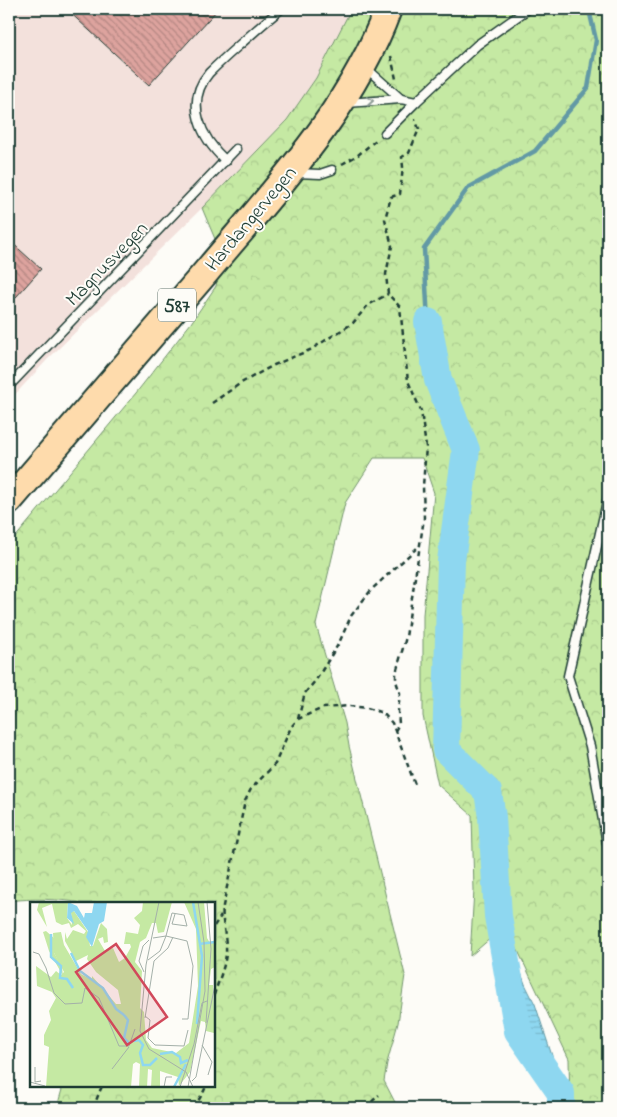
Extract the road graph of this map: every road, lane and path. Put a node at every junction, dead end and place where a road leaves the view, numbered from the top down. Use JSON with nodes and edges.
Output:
{"nodes":[{"id":1,"x":281,"y":9,"type":"edge"},
{"id":2,"x":388,"y":9,"type":"edge"},
{"id":3,"x":528,"y":9,"type":"edge"},
{"id":4,"x":391,"y":49,"type":"dead end"},
{"id":5,"x":363,"y":64,"type":"junction"},
{"id":6,"x":401,"y":99,"type":"junction"},
{"id":7,"x":416,"y":102,"type":"junction"},
{"id":8,"x":340,"y":104,"type":"junction"},
{"id":9,"x":386,"y":133,"type":"joint"},
{"id":10,"x":236,"y":150,"type":"dead end"},
{"id":11,"x":226,"y":161,"type":"junction"},
{"id":12,"x":332,"y":170,"type":"joint"},
{"id":13,"x":289,"y":172,"type":"junction"},
{"id":14,"x":388,"y":294,"type":"junction"},
{"id":15,"x":9,"y":386,"type":"edge"},
{"id":16,"x":212,"y":403,"type":"dead end"},
{"id":17,"x":59,"y":444,"type":"junction"},
{"id":18,"x":608,"y":497,"type":"edge"},
{"id":19,"x":9,"y":501,"type":"edge"},
{"id":20,"x":9,"y":518,"type":"edge"},
{"id":21,"x":420,"y":546,"type":"junction"},
{"id":22,"x":298,"y":719,"type":"junction"},
{"id":23,"x":395,"y":731,"type":"junction"},
{"id":24,"x":416,"y":787,"type":"dead end"},
{"id":25,"x":608,"y":849,"type":"edge"},
{"id":26,"x":222,"y":915,"type":"junction"},
{"id":27,"x":215,"y":925,"type":"edge"},
{"id":28,"x":215,"y":991,"type":"edge"},
{"id":29,"x":102,"y":1087,"type":"edge"},
{"id":30,"x":206,"y":1087,"type":"edge"},
{"id":31,"x":379,"y":1095,"type":"dead end"},
{"id":32,"x":94,"y":1108,"type":"edge"},
{"id":33,"x":194,"y":1108,"type":"edge"},
{"id":34,"x":365,"y":1108,"type":"edge"}],
"edges":[{"from":1,"to":11,"type":"lane"},
{"from":2,"to":5,"type":"main road","name":"Hardangervegen","number":"587"},
{"from":3,"to":7,"type":"lane"},
{"from":4,"to":6,"type":"path"},
{"from":5,"to":6,"type":"lane"},
{"from":5,"to":8,"type":"main road","name":"Hardangervegen","number":"587"},
{"from":6,"to":7,"type":"lane"},
{"from":8,"to":6,"type":"lane","one_way":true},
{"from":7,"to":9,"type":"lane"},
{"from":7,"to":14,"type":"path"},
{"from":8,"to":13,"type":"main road","name":"Hardangervegen","number":"587"},
{"from":9,"to":12,"type":"path"},
{"from":10,"to":11,"type":"lane","name":"Magnusvegen"},
{"from":11,"to":15,"type":"lane","name":"Magnusvegen"},
{"from":12,"to":13,"type":"lane"},
{"from":13,"to":17,"type":"main road","name":"Hardangervegen","number":"587"},
{"from":14,"to":16,"type":"path"},
{"from":14,"to":21,"type":"path"},
{"from":17,"to":19,"type":"main road","name":"Hardangervegen","number":"587"},
{"from":17,"to":20,"type":"main road","number":"587"},
{"from":18,"to":25,"type":"lane"},
{"from":21,"to":22,"type":"path"},
{"from":21,"to":23,"type":"path"},
{"from":22,"to":23,"type":"path"},
{"from":22,"to":26,"type":"path"},
{"from":23,"to":24,"type":"path"},
{"from":26,"to":27,"type":"path"},
{"from":26,"to":28,"type":"path"},
{"from":29,"to":32,"type":"path"},
{"from":30,"to":33,"type":"path"},
{"from":31,"to":34,"type":"path"}]}
